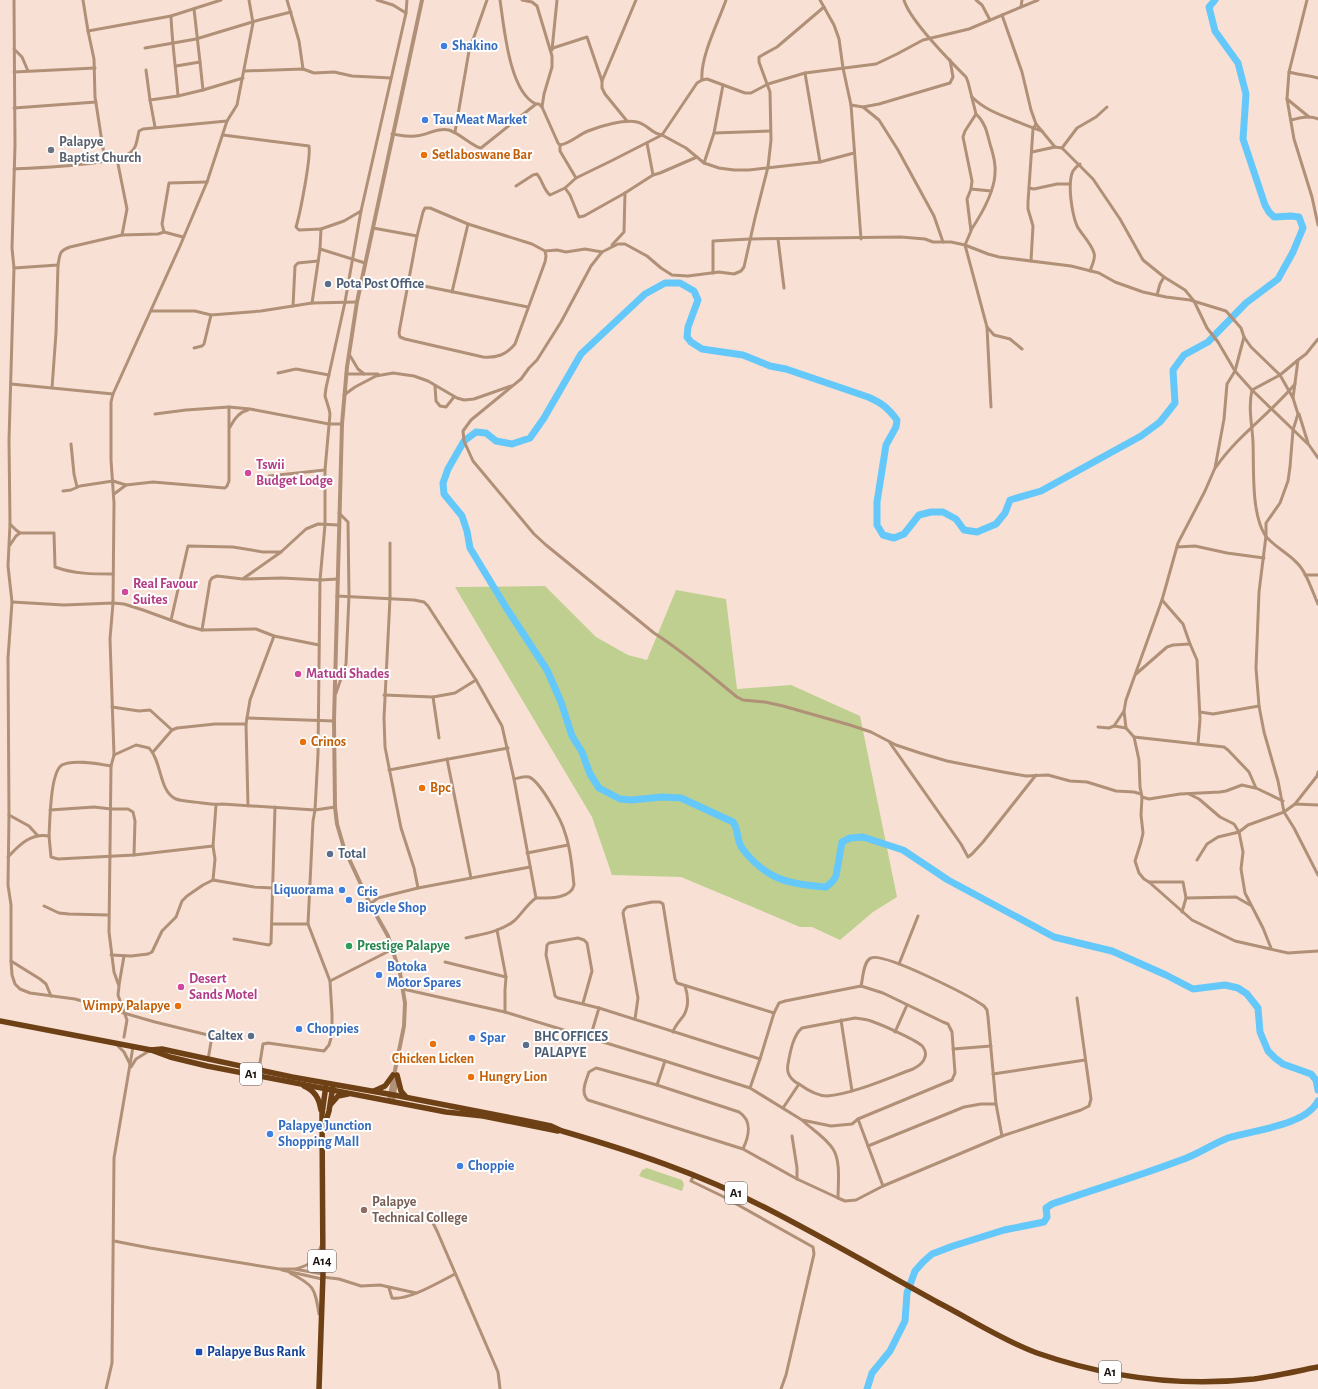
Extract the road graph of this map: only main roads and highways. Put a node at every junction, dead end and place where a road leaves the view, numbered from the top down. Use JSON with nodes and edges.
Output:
{"nodes":[{"id":1,"x":0,"y":1021,"type":"edge"},
{"id":2,"x":151,"y":1050,"type":"junction"},
{"id":3,"x":258,"y":1072,"type":"junction"},
{"id":4,"x":297,"y":1083,"type":"junction"},
{"id":5,"x":326,"y":1085,"type":"junction"},
{"id":6,"x":333,"y":1087,"type":"junction"},
{"id":7,"x":374,"y":1091,"type":"junction"},
{"id":8,"x":353,"y":1093,"type":"junction"},
{"id":9,"x":392,"y":1097,"type":"junction"},
{"id":10,"x":406,"y":1097,"type":"junction"},
{"id":11,"x":330,"y":1107,"type":"junction"},
{"id":12,"x":322,"y":1114,"type":"junction"},
{"id":13,"x":562,"y":1131,"type":"junction"},
{"id":14,"x":323,"y":1132,"type":"junction"},
{"id":15,"x":1318,"y":1367,"type":"edge"},
{"id":16,"x":318,"y":1389,"type":"edge"}],
"edges":[{"from":1,"to":2,"type":"highway","number":"A1"},
{"from":2,"to":3,"type":"highway","number":"A1"},
{"from":2,"to":3,"type":"highway","number":"A1"},
{"from":3,"to":4,"type":"highway","number":"A1"},
{"from":3,"to":5,"type":"highway","number":"A1"},
{"from":4,"to":5,"type":"highway","number":"A1"},
{"from":4,"to":12,"type":"highway"},
{"from":5,"to":6,"type":"highway","number":"A1"},
{"from":5,"to":12,"type":"highway","number":"A14"},
{"from":6,"to":7,"type":"highway","number":"A1"},
{"from":6,"to":8,"type":"highway","number":"A1"},
{"from":6,"to":11,"type":"highway","number":"A14"},
{"from":7,"to":9,"type":"highway","number":"A1"},
{"from":7,"to":10,"type":"highway"},
{"from":8,"to":9,"type":"highway","number":"A1"},
{"from":8,"to":11,"type":"highway"},
{"from":9,"to":10,"type":"highway","number":"A1"},
{"from":9,"to":13,"type":"highway","number":"A1"},
{"from":10,"to":13,"type":"highway","number":"A1"},
{"from":11,"to":14,"type":"highway","number":"A14"},
{"from":12,"to":14,"type":"highway","number":"A14"},
{"from":13,"to":15,"type":"highway","number":"A1"},
{"from":14,"to":16,"type":"highway","number":"A14"}]}
